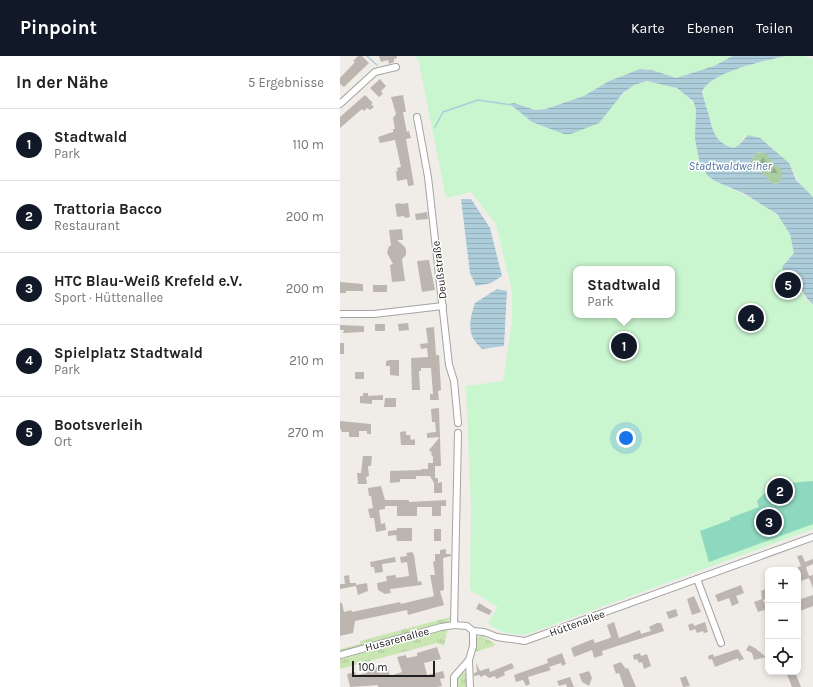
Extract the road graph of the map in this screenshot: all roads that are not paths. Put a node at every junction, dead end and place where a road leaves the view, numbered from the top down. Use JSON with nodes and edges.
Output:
{"nodes":[{"id":1,"x":396,"y":66,"type":"dead end"},
{"id":2,"x":340,"y":104,"type":"edge"},
{"id":3,"x":417,"y":116,"type":"dead end"},
{"id":4,"x":443,"y":306,"type":"junction"},
{"id":5,"x":340,"y":314,"type":"edge"},
{"id":6,"x":458,"y":423,"type":"dead end"},
{"id":7,"x":458,"y":433,"type":"dead end"},
{"id":8,"x":813,"y":537,"type":"edge"},
{"id":9,"x":697,"y":579,"type":"junction"},
{"id":10,"x":454,"y":625,"type":"junction"},
{"id":11,"x":473,"y":631,"type":"junction"},
{"id":12,"x":721,"y":643,"type":"dead end"},
{"id":13,"x":340,"y":655,"type":"edge"},
{"id":14,"x":469,"y":660,"type":"junction"},
{"id":15,"x":454,"y":687,"type":"edge"},
{"id":16,"x":470,"y":687,"type":"edge"}],
"edges":[{"from":1,"to":2,"type":"street"},
{"from":3,"to":4,"type":"street","name":"Deußstraße"},
{"from":4,"to":5,"type":"street"},
{"from":4,"to":6,"type":"street","name":"Deußstraße"},
{"from":7,"to":10,"type":"street"},
{"from":8,"to":9,"type":"street","name":"Hüttenallee"},
{"from":9,"to":11,"type":"street","name":"Hüttenallee"},
{"from":9,"to":12,"type":"street"},
{"from":10,"to":11,"type":"street","name":"Hüttenallee"},
{"from":10,"to":13,"type":"street","name":"Husarenallee"},
{"from":11,"to":14,"type":"street"},
{"from":14,"to":15,"type":"street"},
{"from":14,"to":16,"type":"street"}]}
